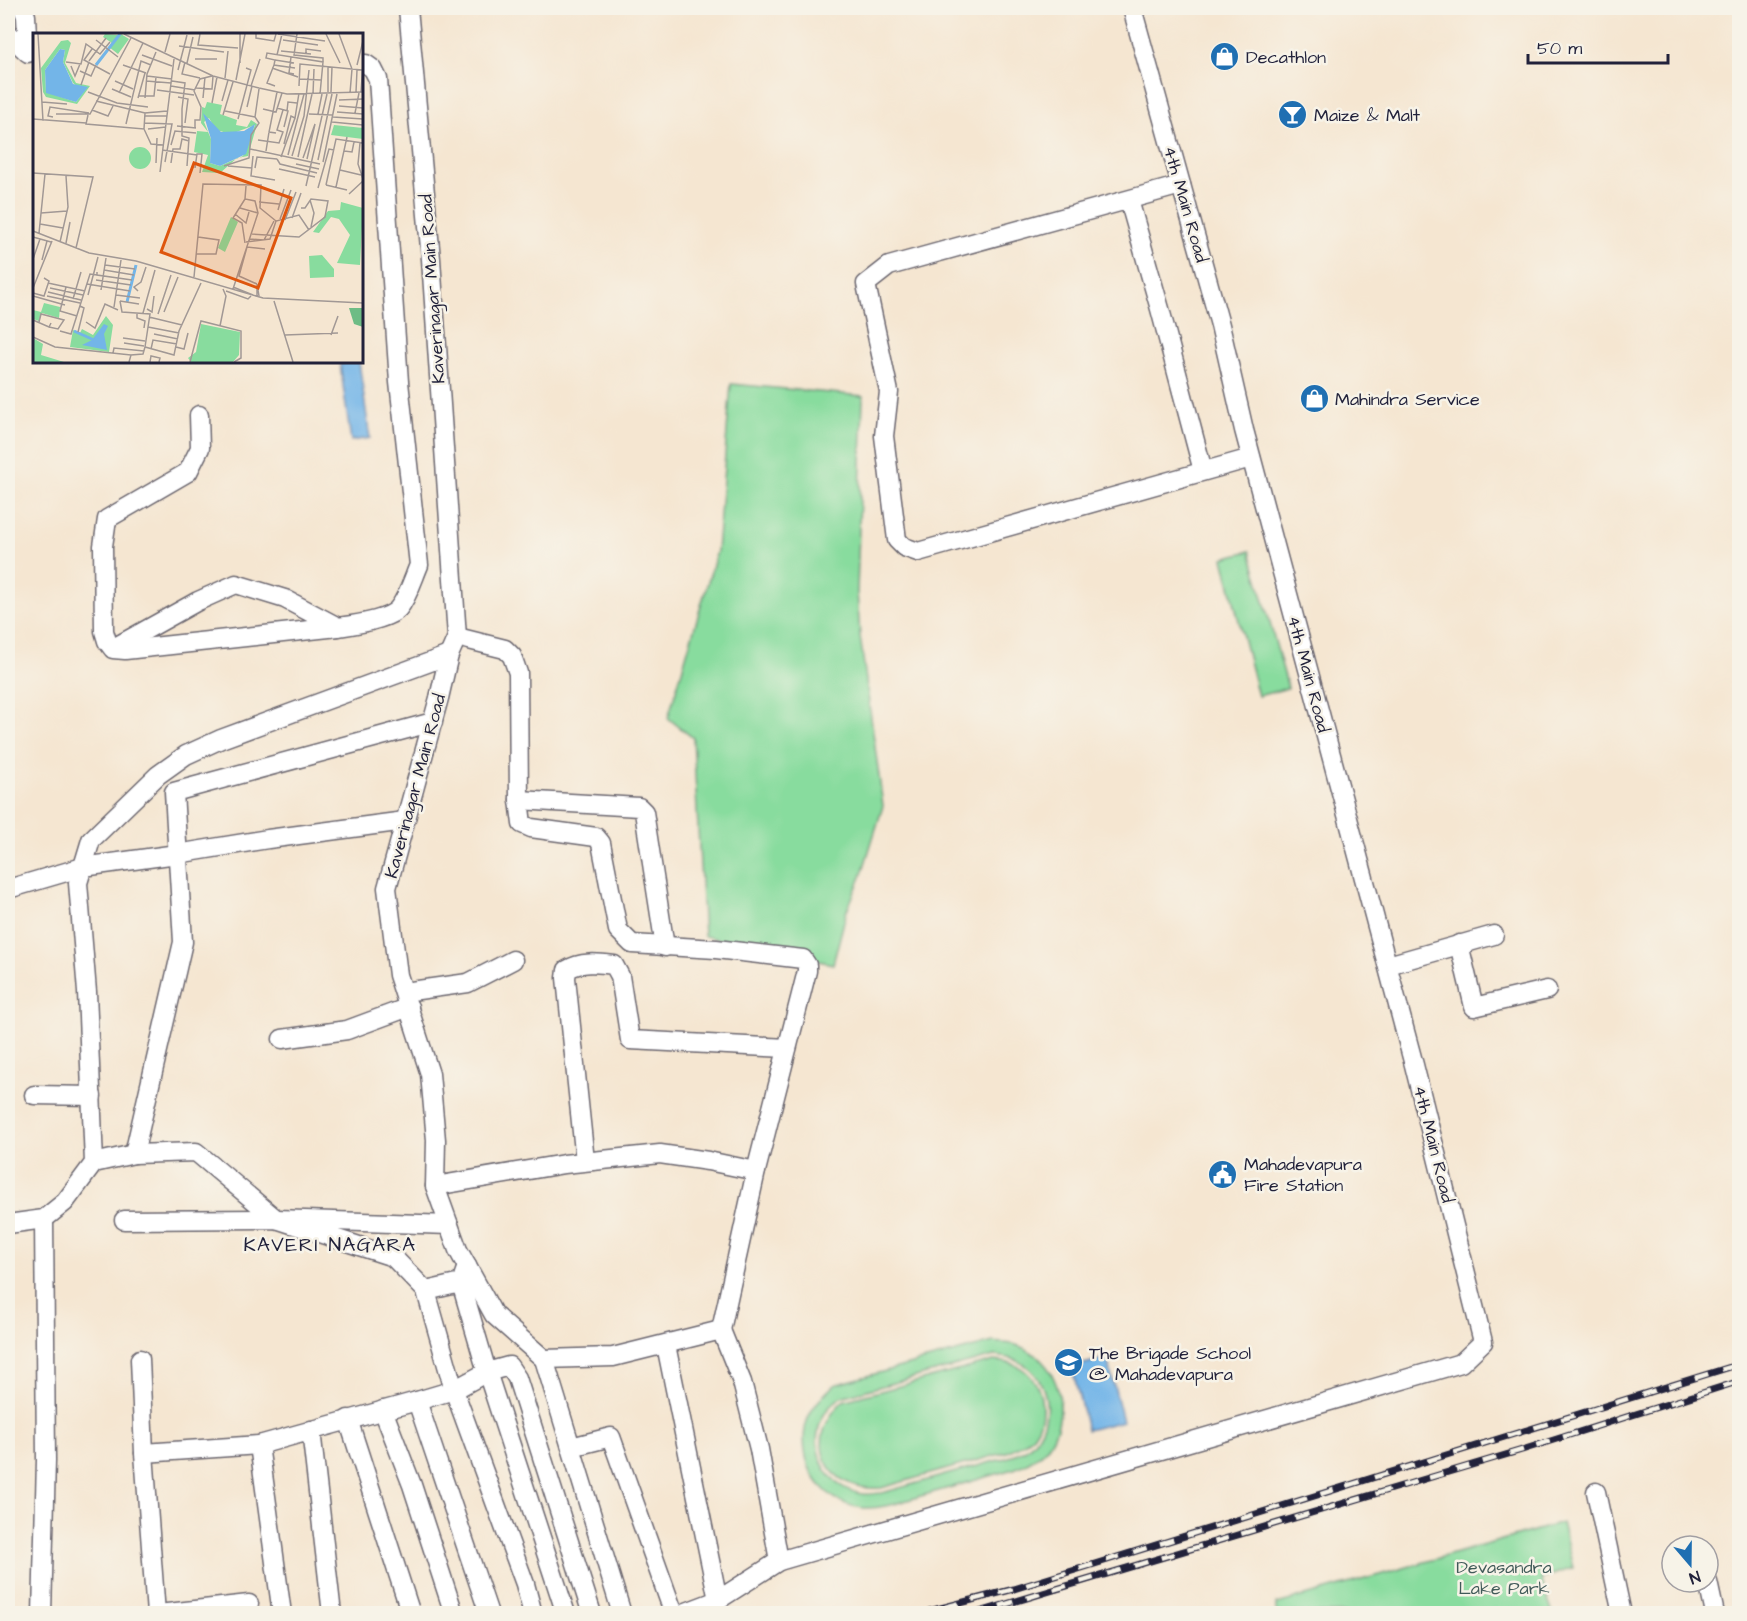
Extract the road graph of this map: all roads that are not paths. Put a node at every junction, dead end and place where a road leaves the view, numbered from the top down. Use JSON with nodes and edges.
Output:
{"nodes":[{"id":1,"x":23,"y":8,"type":"edge"},
{"id":2,"x":408,"y":8,"type":"edge"},
{"id":3,"x":1132,"y":8,"type":"edge"},
{"id":4,"x":8,"y":34,"type":"edge"},
{"id":5,"x":32,"y":57,"type":"edge"},
{"id":6,"x":363,"y":64,"type":"edge"},
{"id":7,"x":1181,"y":185,"type":"junction"},
{"id":8,"x":1129,"y":200,"type":"junction"},
{"id":9,"x":199,"y":415,"type":"dead end"},
{"id":10,"x":1251,"y":458,"type":"junction"},
{"id":11,"x":1203,"y":471,"type":"junction"},
{"id":12,"x":338,"y":627,"type":"junction"},
{"id":13,"x":457,"y":637,"type":"junction"},
{"id":14,"x":113,"y":649,"type":"junction"},
{"id":15,"x":449,"y":655,"type":"junction"},
{"id":16,"x":432,"y":722,"type":"junction"},
{"id":17,"x":519,"y":800,"type":"junction"},
{"id":18,"x":405,"y":821,"type":"junction"},
{"id":19,"x":177,"y":854,"type":"junction"},
{"id":20,"x":83,"y":867,"type":"junction"},
{"id":21,"x":8,"y":889,"type":"edge"},
{"id":22,"x":1494,"y":935,"type":"dead end"},
{"id":23,"x":1459,"y":944,"type":"junction"},
{"id":24,"x":665,"y":946,"type":"junction"},
{"id":25,"x":513,"y":960,"type":"dead end"},
{"id":26,"x":1388,"y":965,"type":"junction"},
{"id":27,"x":1547,"y":990,"type":"dead end"},
{"id":28,"x":407,"y":1000,"type":"junction"},
{"id":29,"x":282,"y":1039,"type":"dead end"},
{"id":30,"x":787,"y":1048,"type":"junction"},
{"id":31,"x":34,"y":1095,"type":"dead end"},
{"id":32,"x":92,"y":1096,"type":"junction"},
{"id":33,"x":134,"y":1154,"type":"junction"},
{"id":34,"x":585,"y":1161,"type":"junction"},
{"id":35,"x":94,"y":1163,"type":"junction"},
{"id":36,"x":756,"y":1171,"type":"junction"},
{"id":37,"x":435,"y":1186,"type":"junction"},
{"id":38,"x":44,"y":1219,"type":"junction"},
{"id":39,"x":276,"y":1219,"type":"junction"},
{"id":40,"x":124,"y":1220,"type":"dead end"},
{"id":41,"x":8,"y":1224,"type":"edge"},
{"id":42,"x":449,"y":1225,"type":"junction"},
{"id":43,"x":464,"y":1274,"type":"junction"},
{"id":44,"x":426,"y":1290,"type":"junction"},
{"id":45,"x":721,"y":1330,"type":"junction"},
{"id":46,"x":666,"y":1345,"type":"junction"},
{"id":47,"x":140,"y":1359,"type":"dead end"},
{"id":48,"x":544,"y":1359,"type":"junction"},
{"id":49,"x":487,"y":1372,"type":"junction"},
{"id":50,"x":454,"y":1389,"type":"junction"},
{"id":51,"x":417,"y":1401,"type":"junction"},
{"id":52,"x":383,"y":1410,"type":"junction"},
{"id":53,"x":348,"y":1419,"type":"junction"},
{"id":54,"x":311,"y":1430,"type":"junction"},
{"id":55,"x":259,"y":1445,"type":"junction"},
{"id":56,"x":571,"y":1447,"type":"junction"},
{"id":57,"x":144,"y":1453,"type":"junction"},
{"id":58,"x":1596,"y":1492,"type":"dead end"},
{"id":59,"x":778,"y":1561,"type":"junction"},
{"id":60,"x":579,"y":1571,"type":"junction"},
{"id":61,"x":554,"y":1577,"type":"junction"},
{"id":62,"x":525,"y":1584,"type":"junction"},
{"id":63,"x":1711,"y":1594,"type":"edge"},
{"id":64,"x":718,"y":1600,"type":"junction"},
{"id":65,"x":249,"y":1604,"type":"dead end"},
{"id":66,"x":42,"y":1614,"type":"edge"},
{"id":67,"x":157,"y":1614,"type":"edge"},
{"id":68,"x":282,"y":1614,"type":"edge"},
{"id":69,"x":332,"y":1614,"type":"edge"},
{"id":70,"x":411,"y":1614,"type":"edge"},
{"id":71,"x":454,"y":1614,"type":"edge"},
{"id":72,"x":489,"y":1614,"type":"edge"},
{"id":73,"x":533,"y":1614,"type":"edge"},
{"id":74,"x":566,"y":1614,"type":"edge"},
{"id":75,"x":592,"y":1614,"type":"edge"},
{"id":76,"x":622,"y":1614,"type":"edge"},
{"id":77,"x":674,"y":1614,"type":"edge"},
{"id":78,"x":681,"y":1614,"type":"edge"},
{"id":79,"x":1622,"y":1614,"type":"edge"},
{"id":80,"x":1715,"y":1614,"type":"edge"}],
"edges":[{"from":1,"to":5,"type":"street"},
{"from":2,"to":13,"type":"street","name":"Kaverinagar Main Road"},
{"from":3,"to":7,"type":"street","name":"4th Main Road"},
{"from":4,"to":5,"type":"street"},
{"from":6,"to":12,"type":"street"},
{"from":7,"to":8,"type":"street"},
{"from":7,"to":10,"type":"street","name":"4th Main Road"},
{"from":8,"to":11,"type":"street"},
{"from":8,"to":11,"type":"street"},
{"from":9,"to":14,"type":"street"},
{"from":10,"to":11,"type":"street"},
{"from":10,"to":26,"type":"street","name":"4th Main Road"},
{"from":12,"to":14,"type":"street"},
{"from":12,"to":14,"type":"street"},
{"from":13,"to":15,"type":"street","name":"Kaverinagar Main Road"},
{"from":13,"to":17,"type":"street"},
{"from":15,"to":16,"type":"street","name":"Kaverinagar Main Road"},
{"from":15,"to":20,"type":"street"},
{"from":16,"to":18,"type":"street","name":"Kaverinagar Main Road"},
{"from":16,"to":19,"type":"street"},
{"from":17,"to":24,"type":"street"},
{"from":17,"to":24,"type":"street"},
{"from":18,"to":19,"type":"street"},
{"from":18,"to":28,"type":"street","name":"Kaverinagar Main Road"},
{"from":19,"to":20,"type":"street"},
{"from":19,"to":33,"type":"street"},
{"from":20,"to":21,"type":"street"},
{"from":20,"to":32,"type":"street"},
{"from":22,"to":23,"type":"street"},
{"from":23,"to":26,"type":"street"},
{"from":23,"to":27,"type":"street"},
{"from":24,"to":30,"type":"street"},
{"from":25,"to":28,"type":"street"},
{"from":26,"to":59,"type":"street","name":"4th Main Road"},
{"from":28,"to":29,"type":"street"},
{"from":28,"to":37,"type":"street","name":"Kaverinagar Main Road"},
{"from":30,"to":34,"type":"street"},
{"from":30,"to":36,"type":"street"},
{"from":31,"to":32,"type":"street"},
{"from":32,"to":35,"type":"street"},
{"from":33,"to":35,"type":"street"},
{"from":33,"to":39,"type":"street"},
{"from":34,"to":36,"type":"street"},
{"from":34,"to":37,"type":"street"},
{"from":35,"to":38,"type":"street"},
{"from":36,"to":45,"type":"street"},
{"from":37,"to":42,"type":"street","name":"Kaverinagar Main Road"},
{"from":38,"to":41,"type":"street"},
{"from":38,"to":66,"type":"street"},
{"from":39,"to":40,"type":"street"},
{"from":39,"to":42,"type":"street"},
{"from":39,"to":44,"type":"street"},
{"from":42,"to":43,"type":"street","name":"Kaverinagar Main Road"},
{"from":43,"to":44,"type":"street"},
{"from":43,"to":48,"type":"street","name":"Kaverinagar Main Road"},
{"from":43,"to":49,"type":"street"},
{"from":44,"to":50,"type":"street"},
{"from":45,"to":46,"type":"street"},
{"from":45,"to":59,"type":"street"},
{"from":46,"to":48,"type":"street"},
{"from":46,"to":64,"type":"street"},
{"from":47,"to":57,"type":"street"},
{"from":48,"to":56,"type":"street"},
{"from":49,"to":50,"type":"street"},
{"from":49,"to":60,"type":"street"},
{"from":49,"to":61,"type":"street"},
{"from":50,"to":51,"type":"street"},
{"from":50,"to":62,"type":"street"},
{"from":51,"to":52,"type":"street"},
{"from":51,"to":72,"type":"street"},
{"from":52,"to":53,"type":"street"},
{"from":52,"to":71,"type":"street"},
{"from":53,"to":54,"type":"street"},
{"from":53,"to":70,"type":"street"},
{"from":54,"to":55,"type":"street"},
{"from":54,"to":69,"type":"street"},
{"from":55,"to":57,"type":"street"},
{"from":55,"to":68,"type":"street"},
{"from":56,"to":76,"type":"street"},
{"from":56,"to":77,"type":"street"},
{"from":57,"to":67,"type":"street"},
{"from":58,"to":79,"type":"street"},
{"from":59,"to":64,"type":"street"},
{"from":60,"to":61,"type":"street"},
{"from":60,"to":75,"type":"street"},
{"from":61,"to":62,"type":"street"},
{"from":61,"to":74,"type":"street"},
{"from":62,"to":73,"type":"street"},
{"from":63,"to":80,"type":"street"},
{"from":64,"to":78,"type":"street"},
{"from":65,"to":67,"type":"street"}]}
